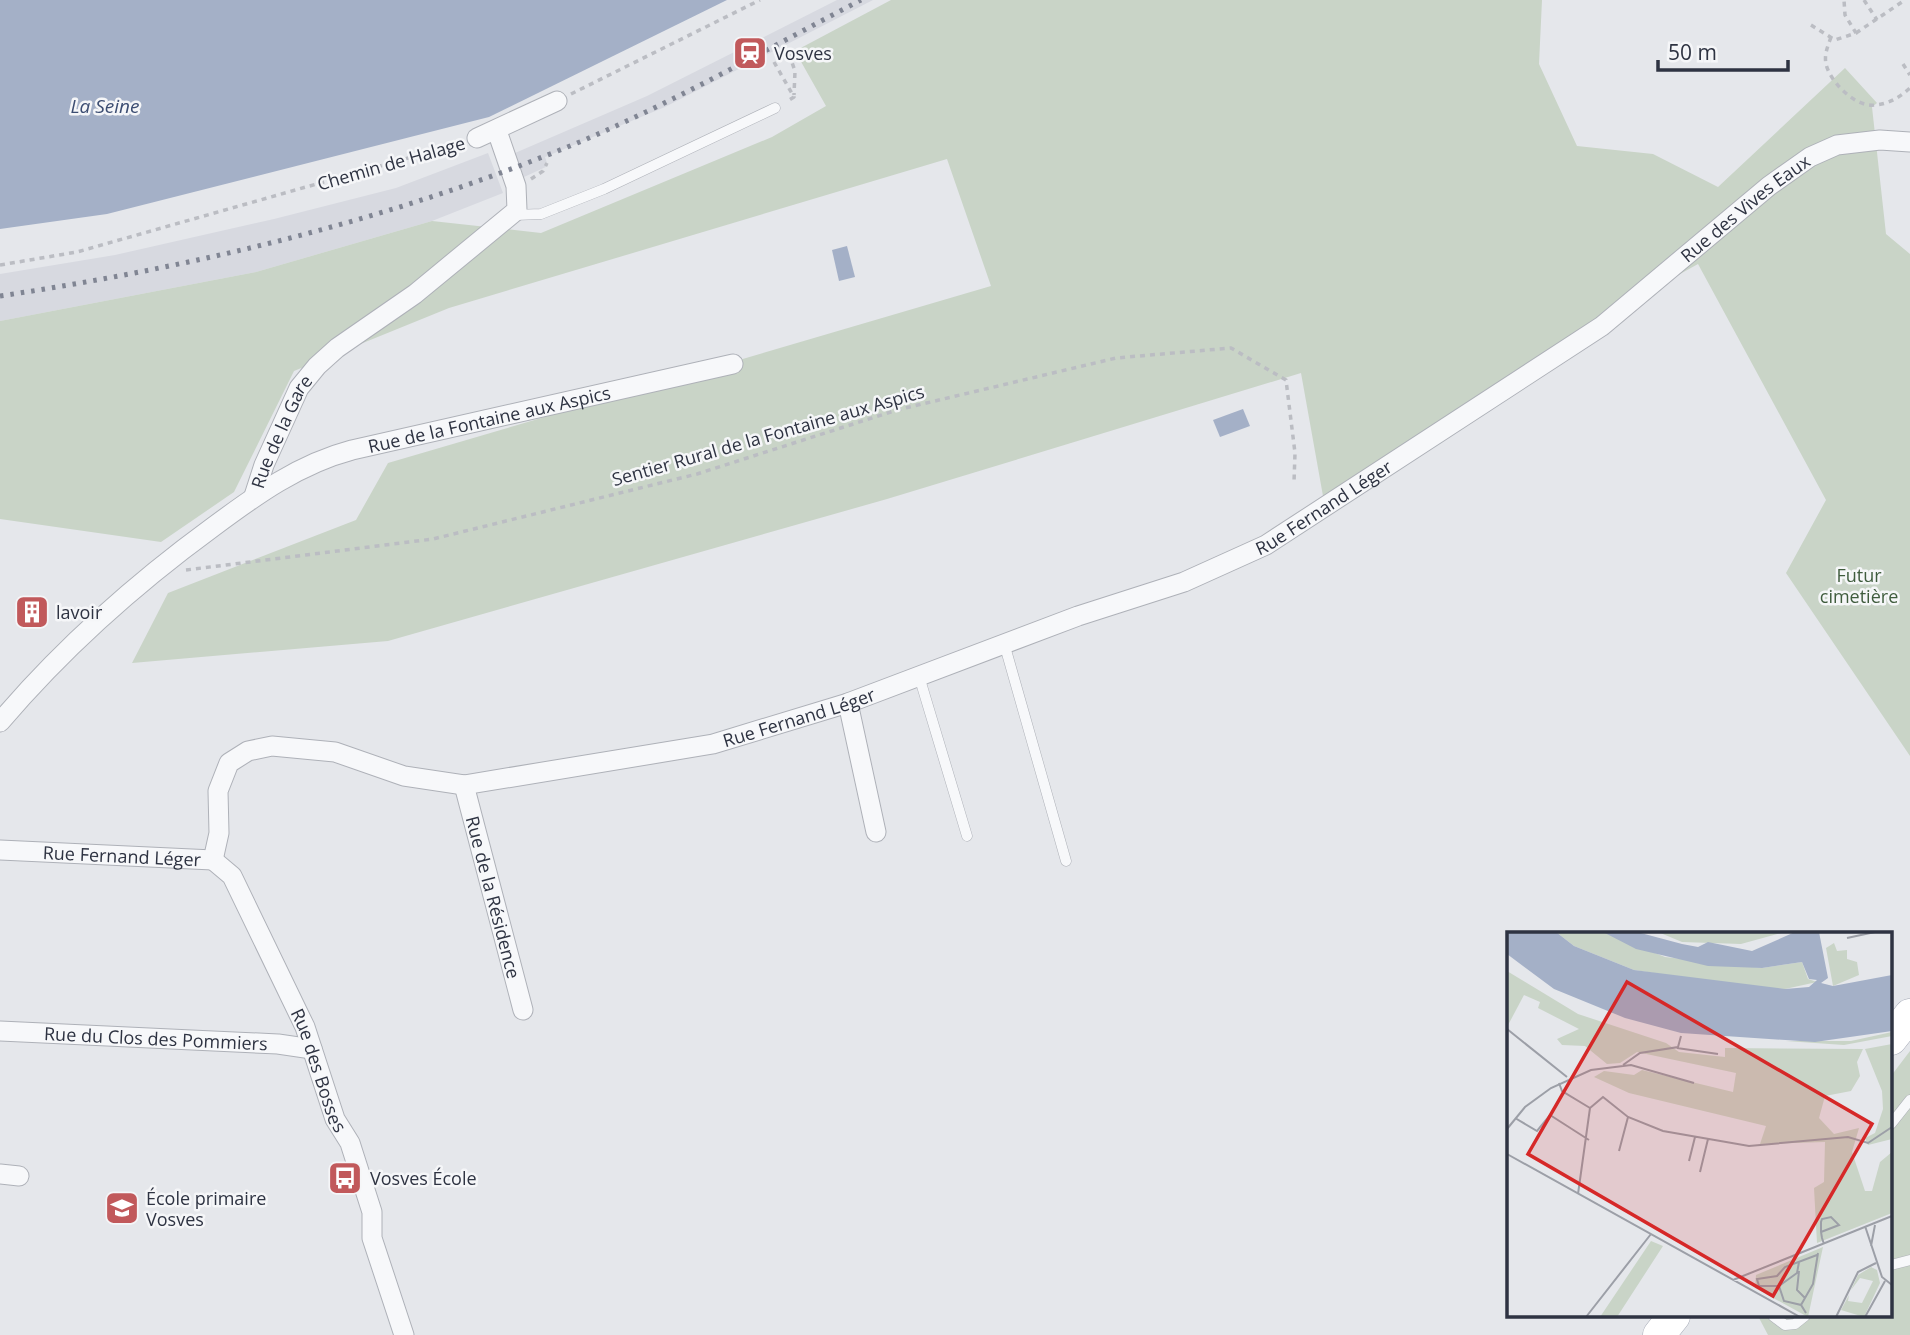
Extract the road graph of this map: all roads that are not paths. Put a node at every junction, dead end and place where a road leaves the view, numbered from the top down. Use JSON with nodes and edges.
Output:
{"nodes":[{"id":1,"x":557,"y":101,"type":"road end"},
{"id":2,"x":775,"y":108,"type":"road end"},
{"id":3,"x":497,"y":131,"type":"junction"},
{"id":4,"x":477,"y":138,"type":"road end"},
{"id":5,"x":1910,"y":142,"type":"edge"},
{"id":6,"x":512,"y":215,"type":"junction"},
{"id":7,"x":1602,"y":326,"type":"joint"},
{"id":8,"x":733,"y":364,"type":"dead end"},
{"id":9,"x":254,"y":496,"type":"junction"},
{"id":10,"x":1004,"y":643,"type":"junction"},
{"id":11,"x":919,"y":676,"type":"junction"},
{"id":12,"x":848,"y":703,"type":"junction"},
{"id":13,"x":0,"y":722,"type":"edge"},
{"id":14,"x":464,"y":785,"type":"junction"},
{"id":15,"x":876,"y":832,"type":"dead end"},
{"id":16,"x":967,"y":836,"type":"dead end"},
{"id":17,"x":0,"y":850,"type":"edge"},
{"id":18,"x":213,"y":860,"type":"junction"},
{"id":19,"x":1066,"y":860,"type":"dead end"},
{"id":20,"x":523,"y":1010,"type":"dead end"},
{"id":21,"x":1910,"y":1015,"type":"edge"},
{"id":22,"x":0,"y":1031,"type":"edge"},
{"id":23,"x":1892,"y":1038,"type":"edge"},
{"id":24,"x":312,"y":1049,"type":"junction"},
{"id":25,"x":1910,"y":1100,"type":"edge"},
{"id":26,"x":1892,"y":1123,"type":"edge"},
{"id":27,"x":1910,"y":1260,"type":"edge"},
{"id":28,"x":1892,"y":1265,"type":"edge"},
{"id":29,"x":1672,"y":1318,"type":"edge"},
{"id":30,"x":1776,"y":1318,"type":"edge"},
{"id":31,"x":1802,"y":1318,"type":"edge"},
{"id":32,"x":404,"y":1335,"type":"edge"},
{"id":33,"x":1659,"y":1335,"type":"edge"}],
"edges":[{"from":1,"to":3,"type":"street","name":"Chemin de Halage"},
{"from":2,"to":6,"type":"lane"},
{"from":3,"to":4,"type":"street","name":"Chemin de Halage"},
{"from":3,"to":6,"type":"street"},
{"from":5,"to":7,"type":"street","name":"Rue des Vives Eaux"},
{"from":6,"to":9,"type":"street","name":"Rue de la Gare"},
{"from":7,"to":10,"type":"street","name":"Rue Fernand Léger"},
{"from":8,"to":9,"type":"street","name":"Rue de la Fontaine aux Aspics"},
{"from":9,"to":13,"type":"street","name":"Rue de la Gare"},
{"from":10,"to":11,"type":"street","name":"Rue Fernand Léger"},
{"from":10,"to":19,"type":"lane"},
{"from":11,"to":12,"type":"street","name":"Rue Fernand Léger"},
{"from":11,"to":16,"type":"lane"},
{"from":12,"to":14,"type":"street","name":"Rue Fernand Léger"},
{"from":12,"to":15,"type":"street"},
{"from":14,"to":18,"type":"street","name":"Rue Fernand Léger"},
{"from":14,"to":20,"type":"street","name":"Rue de la Résidence"},
{"from":17,"to":18,"type":"street","name":"Rue Fernand Léger"},
{"from":18,"to":24,"type":"street","name":"Rue des Bosses"},
{"from":21,"to":23,"type":"main road"},
{"from":22,"to":24,"type":"street","name":"Rue du Clos des Pommiers"},
{"from":24,"to":32,"type":"street","name":"Rue des Bosses"},
{"from":25,"to":26,"type":"lane"},
{"from":27,"to":28,"type":"lane"},
{"from":29,"to":33,"type":"main road"},
{"from":30,"to":31,"type":"lane"}]}
